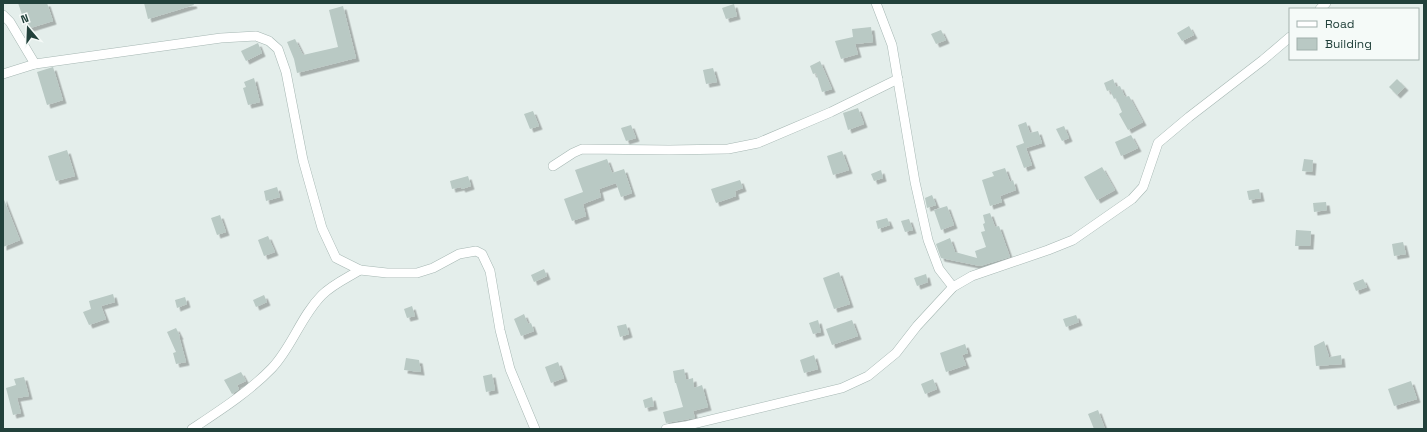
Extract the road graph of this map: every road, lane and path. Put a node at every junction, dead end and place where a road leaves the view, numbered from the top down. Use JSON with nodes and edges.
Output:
{"nodes":[{"id":1,"x":876,"y":3,"type":"edge"},
{"id":2,"x":3,"y":15,"type":"edge"},
{"id":3,"x":1289,"y":37,"type":"edge"},
{"id":4,"x":35,"y":64,"type":"junction"},
{"id":5,"x":3,"y":74,"type":"edge"},
{"id":6,"x":898,"y":79,"type":"junction"},
{"id":7,"x":553,"y":166,"type":"dead end"},
{"id":8,"x":360,"y":270,"type":"junction"},
{"id":9,"x":953,"y":287,"type":"junction"},
{"id":10,"x":192,"y":429,"type":"edge"},
{"id":11,"x":535,"y":429,"type":"edge"},
{"id":12,"x":666,"y":429,"type":"edge"}],
"edges":[{"from":1,"to":6,"type":"street"},
{"from":2,"to":4,"type":"street"},
{"from":3,"to":9,"type":"street"},
{"from":4,"to":5,"type":"street"},
{"from":4,"to":8,"type":"street"},
{"from":6,"to":7,"type":"street"},
{"from":6,"to":9,"type":"street"},
{"from":8,"to":10,"type":"street"},
{"from":8,"to":11,"type":"street"},
{"from":9,"to":12,"type":"street"}]}
